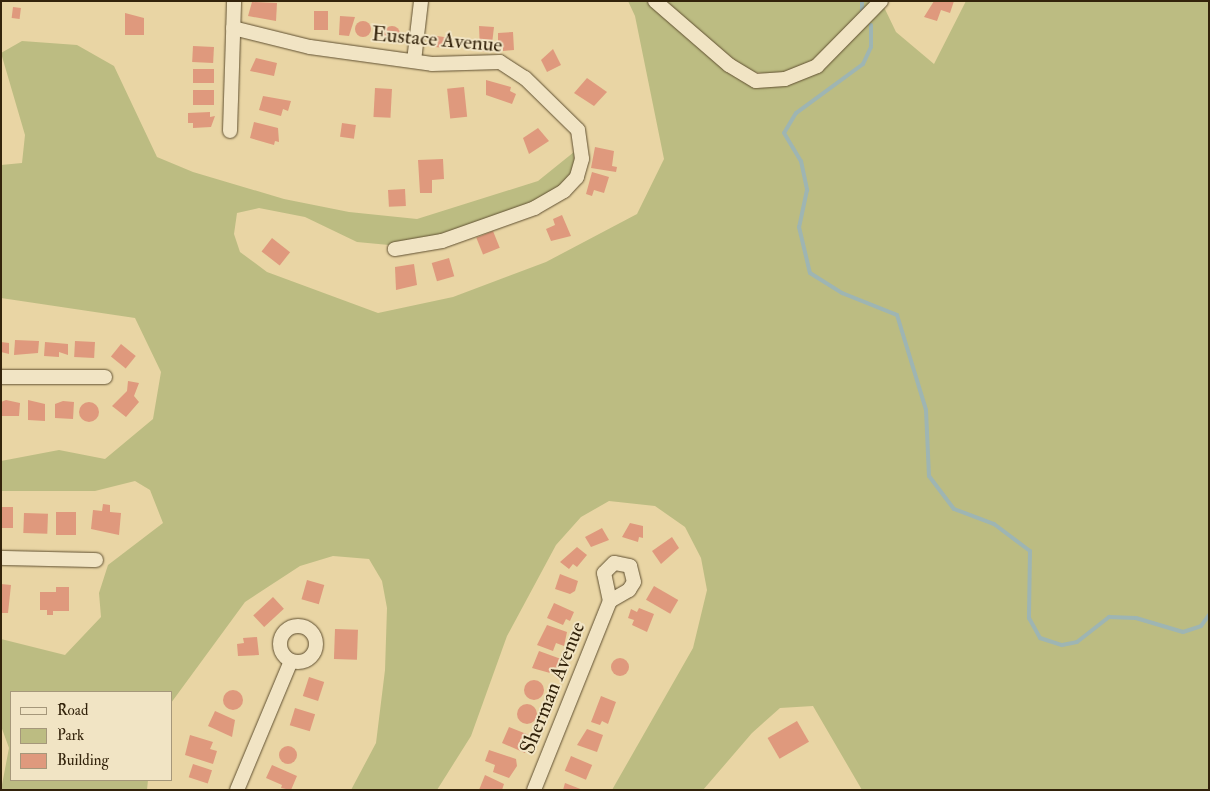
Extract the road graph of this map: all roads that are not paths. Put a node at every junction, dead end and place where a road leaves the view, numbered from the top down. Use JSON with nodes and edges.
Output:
{"nodes":[{"id":1,"x":234,"y":1,"type":"edge"},
{"id":2,"x":420,"y":1,"type":"edge"},
{"id":3,"x":655,"y":1,"type":"edge"},
{"id":4,"x":881,"y":1,"type":"edge"},
{"id":5,"x":233,"y":28,"type":"junction"},
{"id":6,"x":414,"y":60,"type":"junction"},
{"id":7,"x":230,"y":132,"type":"dead end"},
{"id":8,"x":395,"y":249,"type":"dead end"},
{"id":9,"x":1,"y":377,"type":"edge"},
{"id":10,"x":105,"y":377,"type":"dead end"},
{"id":11,"x":1,"y":558,"type":"edge"},
{"id":12,"x":96,"y":560,"type":"dead end"},
{"id":13,"x":610,"y":601,"type":"dead end"},
{"id":14,"x":291,"y":661,"type":"dead end"},
{"id":15,"x":237,"y":790,"type":"edge"},
{"id":16,"x":534,"y":790,"type":"edge"}],
"edges":[{"from":1,"to":5,"type":"street"},
{"from":2,"to":6,"type":"street"},
{"from":3,"to":4,"type":"street"},
{"from":5,"to":6,"type":"street","name":"Eustace Avenue"},
{"from":5,"to":7,"type":"street"},
{"from":6,"to":8,"type":"street","name":"Eustace Avenue"},
{"from":9,"to":10,"type":"street"},
{"from":11,"to":12,"type":"street"},
{"from":13,"to":16,"type":"street","name":"Sherman Avenue"},
{"from":14,"to":15,"type":"street"}]}
